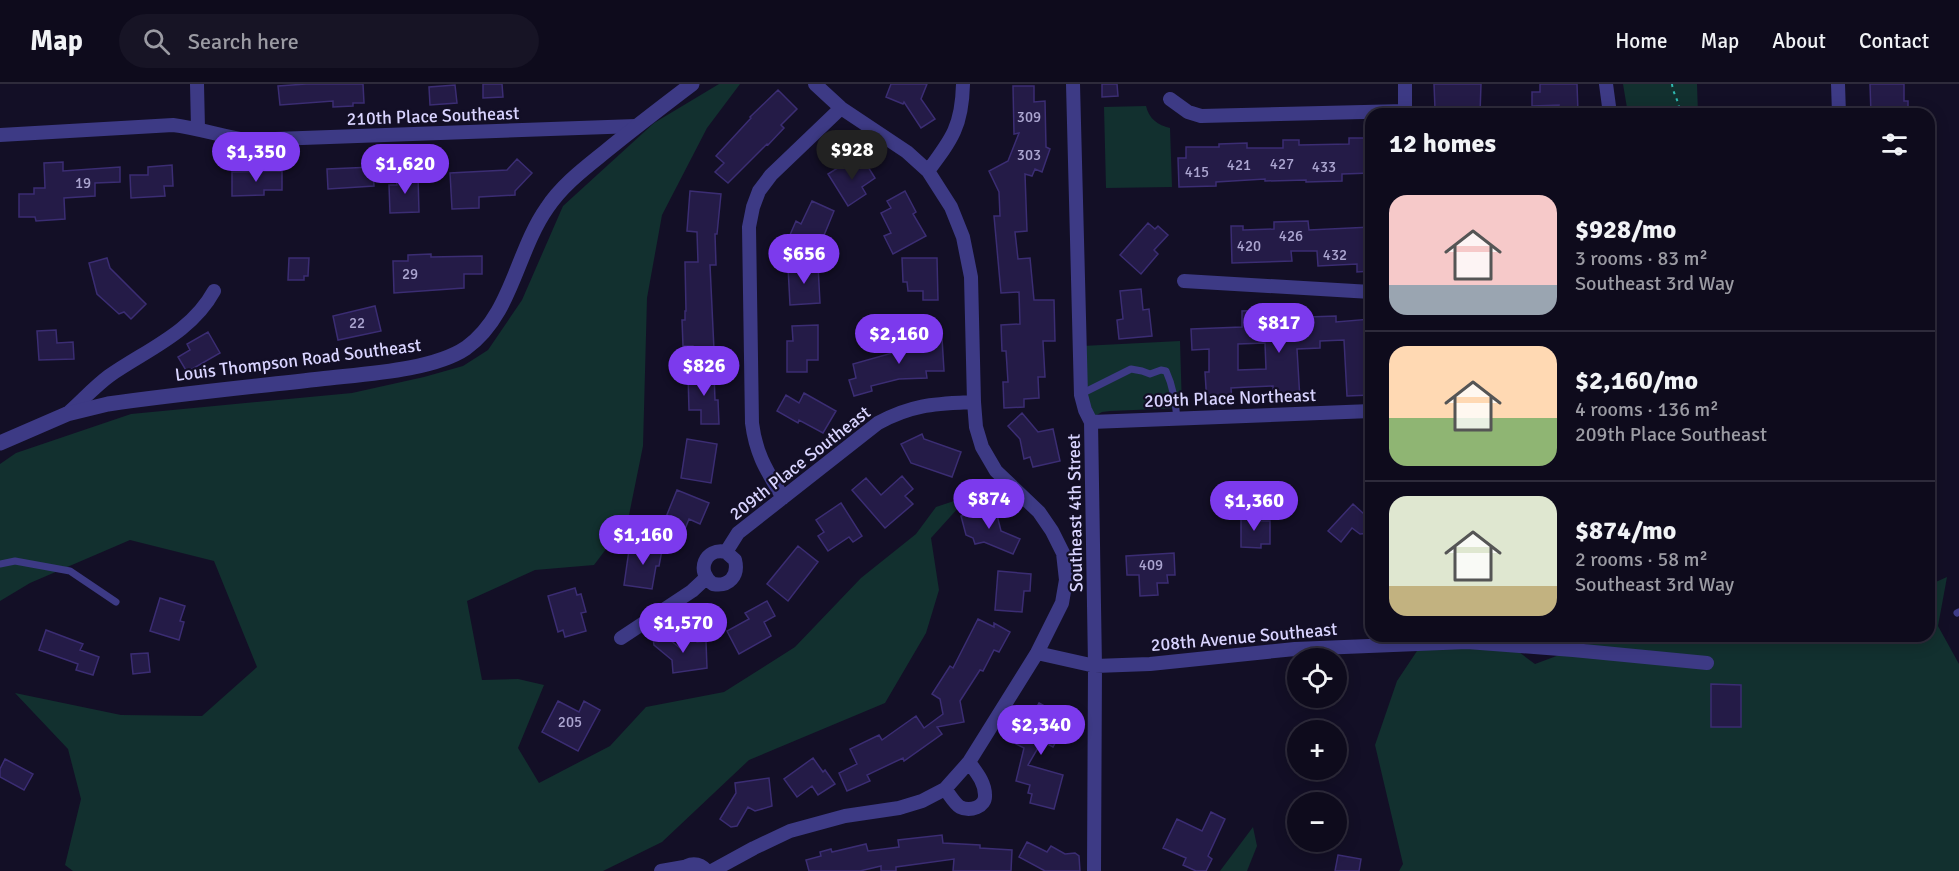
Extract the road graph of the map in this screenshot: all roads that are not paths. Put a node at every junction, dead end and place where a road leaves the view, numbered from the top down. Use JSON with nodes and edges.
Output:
{"nodes":[{"id":1,"x":197,"y":84,"type":"edge"},
{"id":2,"x":692,"y":84,"type":"edge"},
{"id":3,"x":815,"y":84,"type":"edge"},
{"id":4,"x":963,"y":84,"type":"edge"},
{"id":5,"x":1073,"y":84,"type":"edge"},
{"id":6,"x":1405,"y":84,"type":"edge"},
{"id":7,"x":1606,"y":84,"type":"edge"},
{"id":8,"x":1838,"y":84,"type":"edge"},
{"id":9,"x":1170,"y":99,"type":"dead end"},
{"id":10,"x":841,"y":108,"type":"junction"},
{"id":11,"x":1405,"y":108,"type":"edge"},
{"id":12,"x":1609,"y":108,"type":"edge"},
{"id":13,"x":1839,"y":108,"type":"edge"},
{"id":14,"x":1365,"y":114,"type":"edge"},
{"id":15,"x":636,"y":126,"type":"junction"},
{"id":16,"x":198,"y":128,"type":"junction"},
{"id":17,"x":0,"y":135,"type":"edge"},
{"id":18,"x":928,"y":171,"type":"junction"},
{"id":19,"x":1184,"y":281,"type":"dead end"},
{"id":20,"x":214,"y":291,"type":"dead end"},
{"id":21,"x":1365,"y":292,"type":"edge"},
{"id":22,"x":1081,"y":394,"type":"junction"},
{"id":23,"x":974,"y":402,"type":"junction"},
{"id":24,"x":1365,"y":411,"type":"edge"},
{"id":25,"x":68,"y":414,"type":"junction"},
{"id":26,"x":1176,"y":418,"type":"junction"},
{"id":27,"x":1091,"y":422,"type":"junction"},
{"id":28,"x":0,"y":443,"type":"edge"},
{"id":29,"x":783,"y":498,"type":"junction"},
{"id":30,"x":726,"y":552,"type":"junction"},
{"id":31,"x":0,"y":564,"type":"edge"},
{"id":32,"x":706,"y":578,"type":"junction"},
{"id":33,"x":116,"y":602,"type":"dead end"},
{"id":34,"x":621,"y":638,"type":"dead end"},
{"id":35,"x":1037,"y":654,"type":"junction"},
{"id":36,"x":1707,"y":663,"type":"dead end"},
{"id":37,"x":1095,"y":666,"type":"junction"},
{"id":38,"x":969,"y":762,"type":"junction"},
{"id":39,"x":945,"y":789,"type":"junction"},
{"id":40,"x":682,"y":869,"type":"edge"},
{"id":41,"x":661,"y":871,"type":"edge"},
{"id":42,"x":707,"y":871,"type":"edge"},
{"id":43,"x":712,"y":871,"type":"edge"},
{"id":44,"x":1094,"y":871,"type":"edge"}],
"edges":[{"from":1,"to":16,"type":"street"},
{"from":2,"to":15,"type":"street","name":"Louis Thompson Road Southeast"},
{"from":3,"to":10,"type":"street"},
{"from":4,"to":18,"type":"street"},
{"from":5,"to":22,"type":"street","name":"Southeast 4th Street"},
{"from":6,"to":11,"type":"street"},
{"from":7,"to":12,"type":"street"},
{"from":8,"to":13,"type":"street"},
{"from":9,"to":14,"type":"street"},
{"from":10,"to":18,"type":"street"},
{"from":10,"to":29,"type":"street"},
{"from":15,"to":16,"type":"street","name":"210th Place Southeast"},
{"from":15,"to":25,"type":"street","name":"Louis Thompson Road Southeast"},
{"from":16,"to":17,"type":"street","name":"210th Place Southeast"},
{"from":18,"to":23,"type":"street"},
{"from":19,"to":21,"type":"street"},
{"from":20,"to":25,"type":"street"},
{"from":22,"to":26,"type":"lane"},
{"from":22,"to":27,"type":"street","name":"Southeast 4th Street"},
{"from":23,"to":29,"type":"street","name":"209th Place Southeast"},
{"from":23,"to":35,"type":"street"},
{"from":24,"to":26,"type":"street","name":"209th Place Northeast"},
{"from":25,"to":28,"type":"street","name":"Louis Thompson Road Southeast"},
{"from":26,"to":27,"type":"street","name":"209th Place Northeast"},
{"from":27,"to":37,"type":"street","name":"Southeast 4th Street"},
{"from":29,"to":30,"type":"street","name":"209th Place Southeast"},
{"from":30,"to":32,"type":"street","name":"209th Place Southeast"},
{"from":30,"to":32,"type":"street"},
{"from":31,"to":33,"type":"lane"},
{"from":32,"to":34,"type":"street"},
{"from":35,"to":37,"type":"street","name":"208th Avenue Southeast"},
{"from":35,"to":38,"type":"street"},
{"from":36,"to":37,"type":"street","name":"208th Avenue Southeast"},
{"from":37,"to":44,"type":"street","name":"Southeast 4th Street"},
{"from":38,"to":39,"type":"street"},
{"from":38,"to":39,"type":"street"},
{"from":39,"to":43,"type":"street"},
{"from":40,"to":41,"type":"street"},
{"from":40,"to":42,"type":"street"}]}
